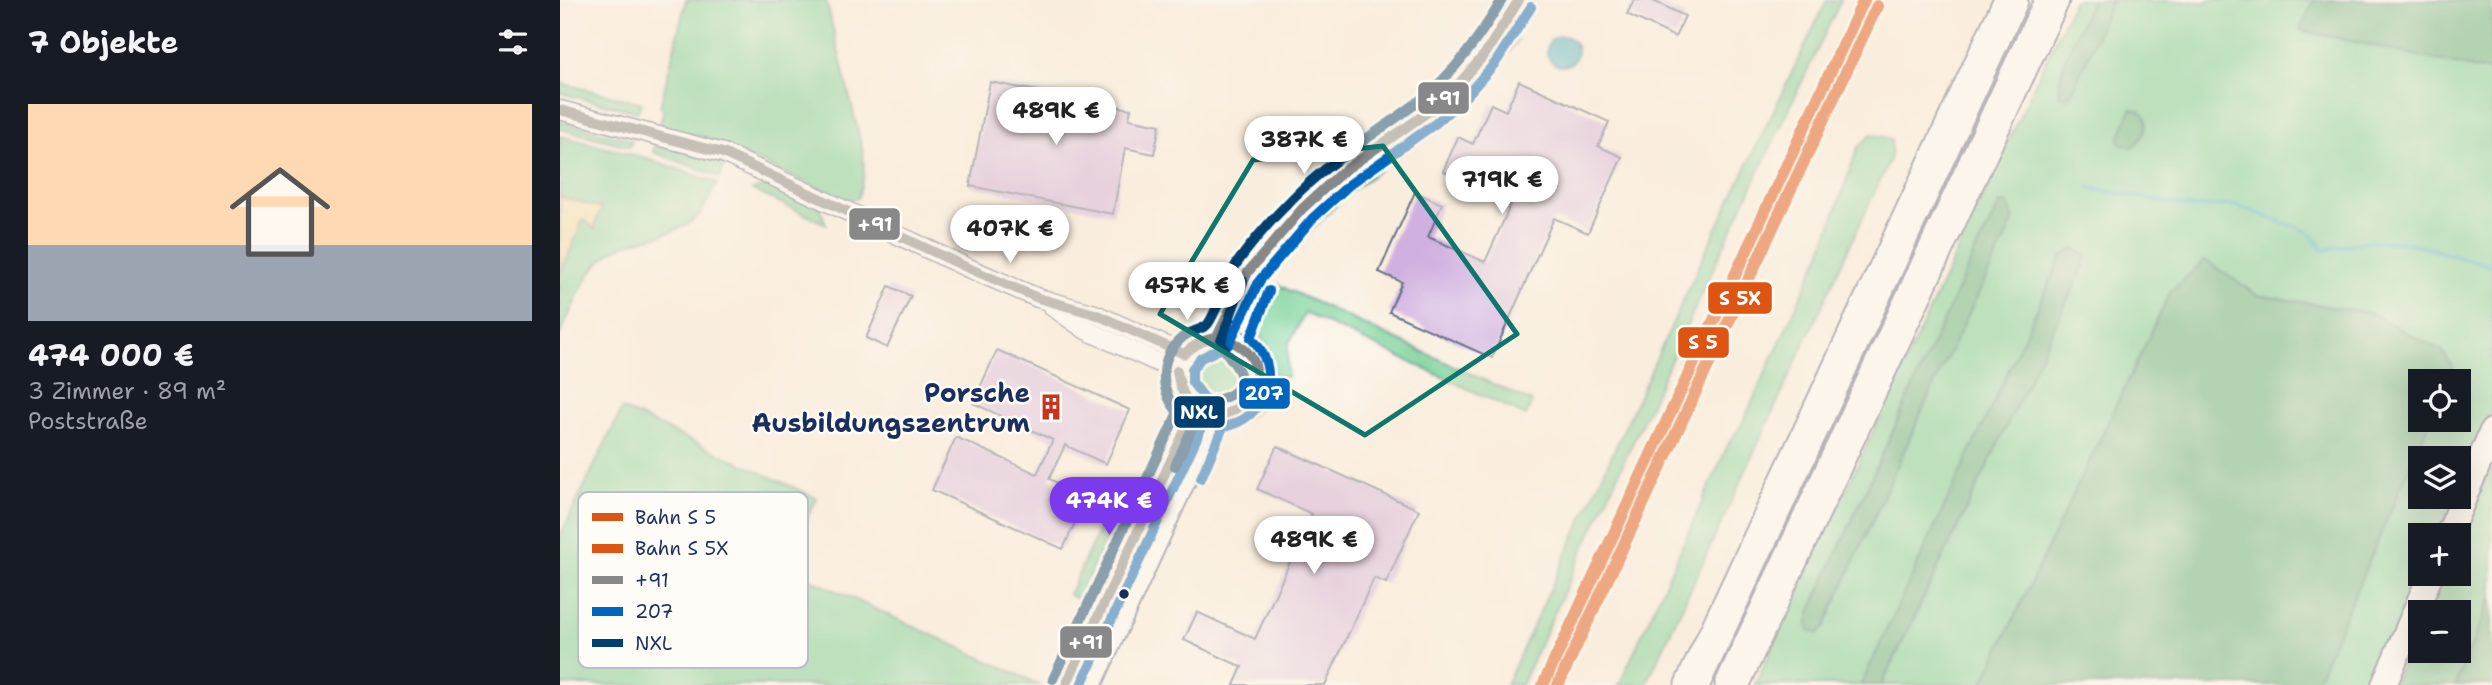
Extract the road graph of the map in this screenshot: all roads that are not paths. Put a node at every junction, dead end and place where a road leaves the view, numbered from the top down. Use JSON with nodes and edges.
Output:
{"nodes":[{"id":1,"x":1519,"y":0,"type":"edge"},
{"id":2,"x":2011,"y":0,"type":"edge"},
{"id":3,"x":2052,"y":0,"type":"edge"},
{"id":4,"x":560,"y":110,"type":"edge"},
{"id":5,"x":1226,"y":339,"type":"junction"},
{"id":6,"x":1181,"y":363,"type":"junction"},
{"id":7,"x":1204,"y":412,"type":"junction"},
{"id":8,"x":2492,"y":431,"type":"edge"},
{"id":9,"x":2453,"y":523,"type":"edge"},
{"id":10,"x":2426,"y":586,"type":"edge"},
{"id":11,"x":1066,"y":685,"type":"edge"},
{"id":12,"x":1088,"y":685,"type":"edge"},
{"id":13,"x":1692,"y":685,"type":"edge"},
{"id":14,"x":1732,"y":685,"type":"edge"},
{"id":15,"x":2384,"y":685,"type":"edge"}],
"edges":[{"from":1,"to":5,"type":"street"},
{"from":2,"to":13,"type":"highway"},
{"from":3,"to":14,"type":"highway"},
{"from":4,"to":6,"type":"street"},
{"from":5,"to":6,"type":"street"},
{"from":5,"to":7,"type":"street"},
{"from":6,"to":7,"type":"street"},
{"from":7,"to":11,"type":"street"},
{"from":7,"to":12,"type":"street"},
{"from":8,"to":9,"type":"street"},
{"from":10,"to":15,"type":"street"}]}
